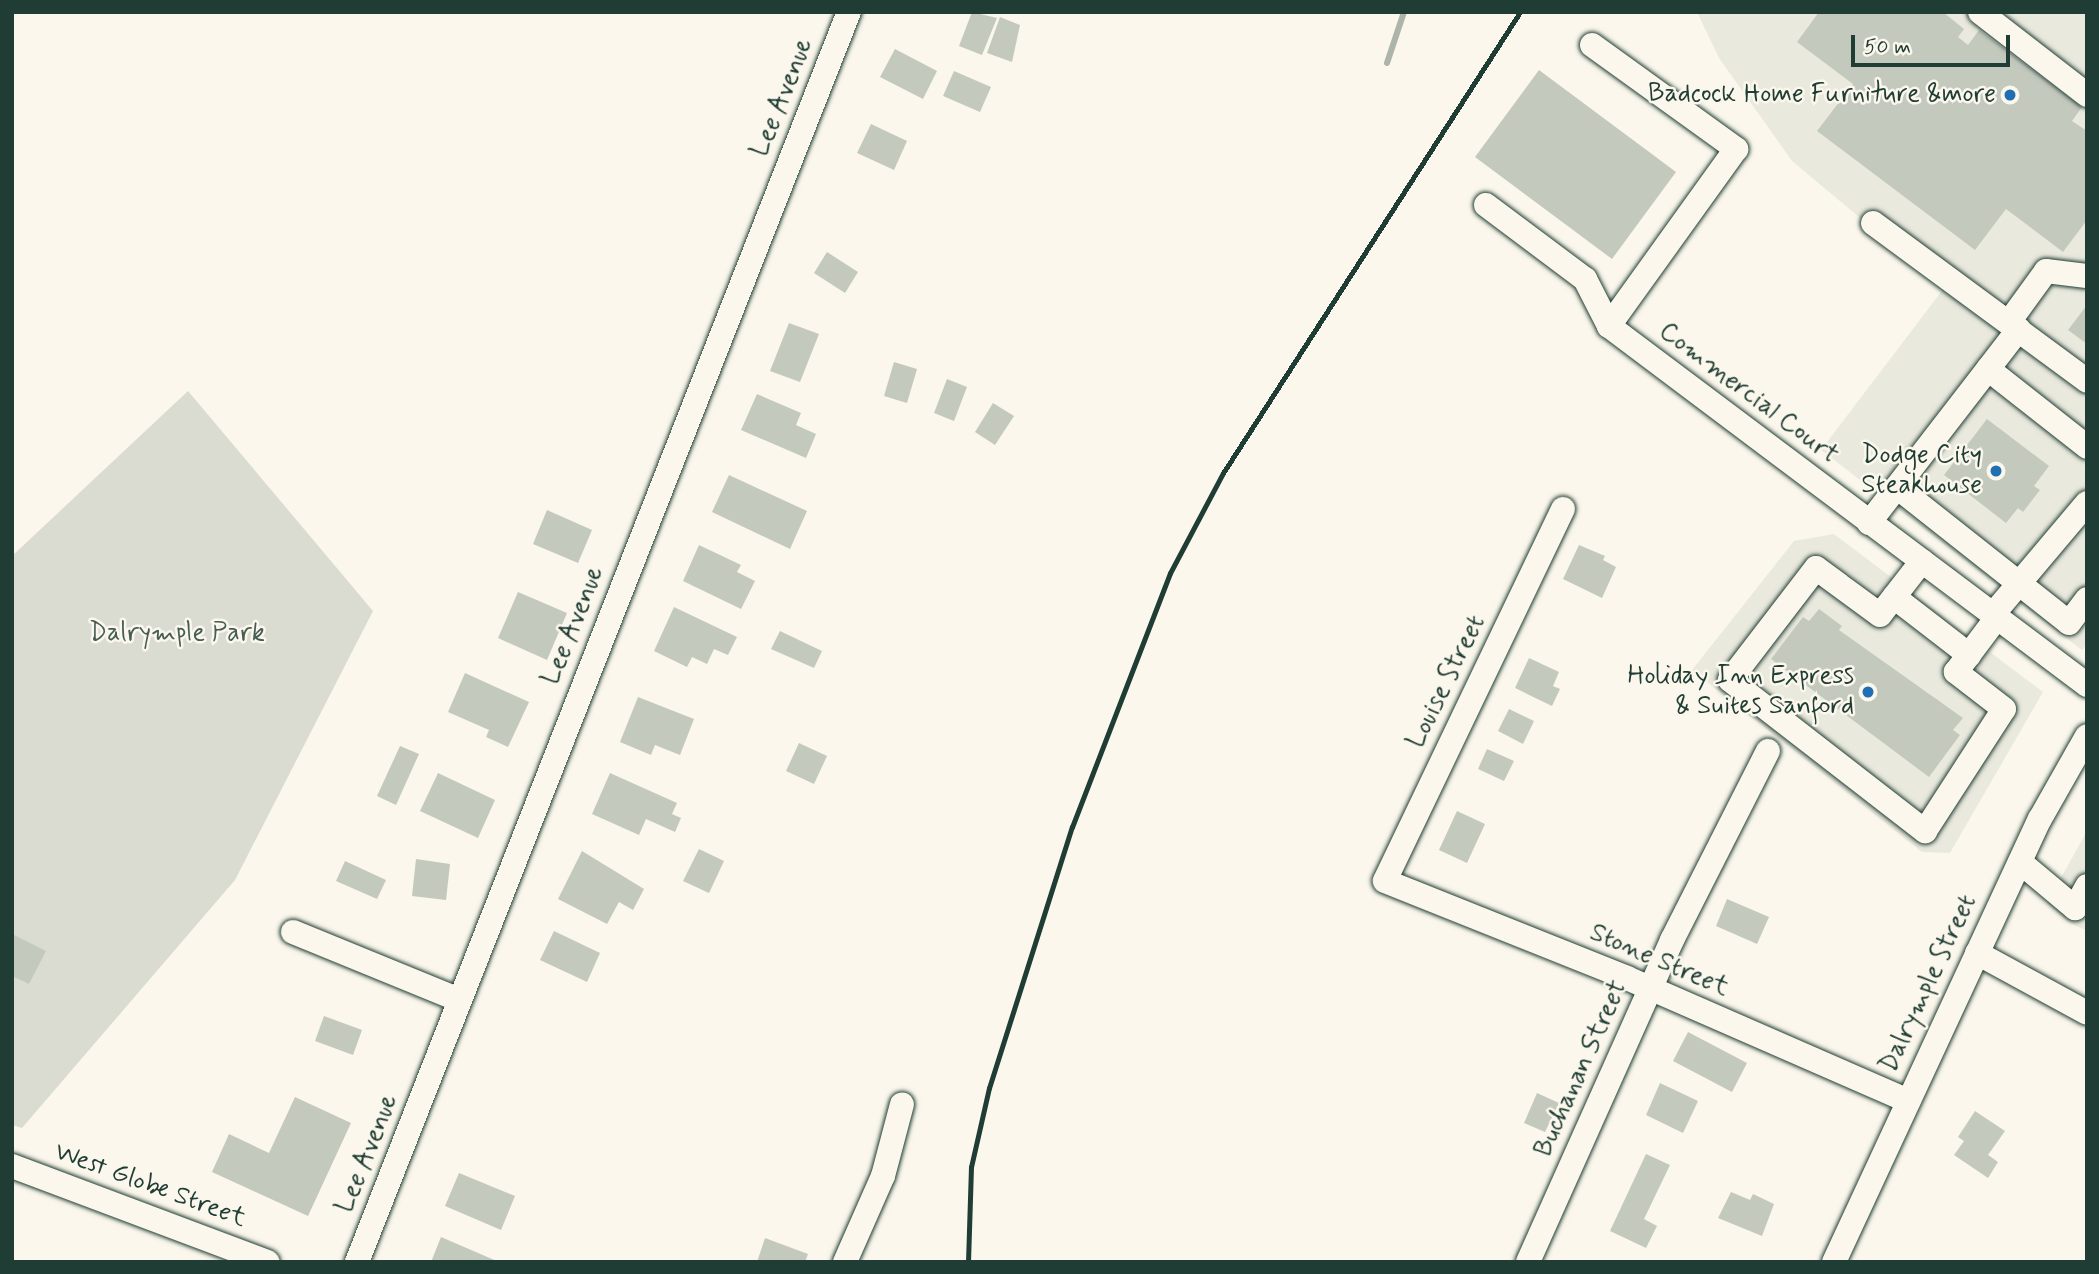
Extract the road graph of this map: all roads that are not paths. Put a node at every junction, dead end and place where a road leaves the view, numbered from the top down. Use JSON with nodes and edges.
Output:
{"nodes":[{"id":1,"x":849,"y":12,"type":"edge"},
{"id":2,"x":1980,"y":12,"type":"edge"},
{"id":3,"x":1592,"y":45,"type":"dead end"},
{"id":4,"x":2087,"y":95,"type":"edge"},
{"id":5,"x":1486,"y":205,"type":"dead end"},
{"id":6,"x":1873,"y":223,"type":"dead end"},
{"id":7,"x":2087,"y":276,"type":"edge"},
{"id":8,"x":2014,"y":325,"type":"junction"},
{"id":9,"x":1608,"y":326,"type":"junction"},
{"id":10,"x":1988,"y":369,"type":"junction"},
{"id":11,"x":2087,"y":381,"type":"edge"},
{"id":12,"x":2087,"y":447,"type":"edge"},
{"id":13,"x":1897,"y":487,"type":"junction"},
{"id":14,"x":2087,"y":503,"type":"edge"},
{"id":15,"x":1563,"y":509,"type":"dead end"},
{"id":16,"x":1869,"y":523,"type":"junction"},
{"id":17,"x":1922,"y":561,"type":"junction"},
{"id":18,"x":2021,"y":586,"type":"junction"},
{"id":19,"x":1894,"y":597,"type":"junction"},
{"id":20,"x":2087,"y":598,"type":"edge"},
{"id":21,"x":1996,"y":614,"type":"junction"},
{"id":22,"x":2069,"y":623,"type":"junction"},
{"id":23,"x":2046,"y":652,"type":"junction"},
{"id":24,"x":1969,"y":655,"type":"junction"},
{"id":25,"x":2087,"y":685,"type":"edge"},
{"id":26,"x":2087,"y":736,"type":"edge"},
{"id":27,"x":1768,"y":751,"type":"dead end"},
{"id":28,"x":2020,"y":862,"type":"junction"},
{"id":29,"x":1385,"y":881,"type":"joint"},
{"id":30,"x":2087,"y":886,"type":"edge"},
{"id":31,"x":2081,"y":912,"type":"edge"},
{"id":32,"x":293,"y":932,"type":"dead end"},
{"id":33,"x":1977,"y":953,"type":"junction"},
{"id":34,"x":1650,"y":990,"type":"junction"},
{"id":35,"x":460,"y":1000,"type":"junction"},
{"id":36,"x":2087,"y":1013,"type":"edge"},
{"id":37,"x":1908,"y":1101,"type":"junction"},
{"id":38,"x":902,"y":1104,"type":"dead end"},
{"id":39,"x":12,"y":1166,"type":"edge"},
{"id":40,"x":268,"y":1262,"type":"edge"},
{"id":41,"x":357,"y":1262,"type":"edge"},
{"id":42,"x":845,"y":1262,"type":"edge"},
{"id":43,"x":1528,"y":1262,"type":"edge"},
{"id":44,"x":1834,"y":1262,"type":"edge"}],
"edges":[{"from":1,"to":35,"type":"street","name":"Lee Avenue"},
{"from":2,"to":4,"type":"street"},
{"from":3,"to":9,"type":"street"},
{"from":5,"to":9,"type":"street"},
{"from":6,"to":8,"type":"street"},
{"from":7,"to":8,"type":"street"},
{"from":8,"to":10,"type":"street"},
{"from":8,"to":11,"type":"street"},
{"from":9,"to":16,"type":"street","name":"Commercial Court"},
{"from":10,"to":12,"type":"street"},
{"from":10,"to":13,"type":"street"},
{"from":13,"to":16,"type":"street"},
{"from":13,"to":18,"type":"street"},
{"from":14,"to":18,"type":"street"},
{"from":15,"to":29,"type":"street","name":"Louise Street"},
{"from":16,"to":17,"type":"street","name":"Commercial Court"},
{"from":17,"to":19,"type":"street"},
{"from":17,"to":21,"type":"street","name":"Commercial Court"},
{"from":18,"to":21,"type":"street"},
{"from":18,"to":22,"type":"street"},
{"from":19,"to":24,"type":"street"},
{"from":19,"to":24,"type":"street"},
{"from":20,"to":22,"type":"street"},
{"from":21,"to":23,"type":"street","name":"Commercial Court"},
{"from":21,"to":24,"type":"street"},
{"from":22,"to":23,"type":"street"},
{"from":23,"to":25,"type":"street","name":"Commercial Court"},
{"from":26,"to":28,"type":"street","name":"Dalrymple Street"},
{"from":27,"to":34,"type":"street","name":"Buchanan Street"},
{"from":28,"to":31,"type":"street"},
{"from":28,"to":33,"type":"street","name":"Dalrymple Street"},
{"from":29,"to":34,"type":"street","name":"Stone Street"},
{"from":30,"to":31,"type":"street"},
{"from":32,"to":35,"type":"street"},
{"from":33,"to":36,"type":"street"},
{"from":33,"to":37,"type":"street","name":"Dalrymple Street"},
{"from":34,"to":37,"type":"street","name":"Stone Street"},
{"from":34,"to":43,"type":"street","name":"Buchanan Street"},
{"from":35,"to":41,"type":"street","name":"Lee Avenue"},
{"from":37,"to":44,"type":"street","name":"Dalrymple Street"},
{"from":38,"to":42,"type":"street"},
{"from":39,"to":40,"type":"street","name":"West Globe Street"}]}
